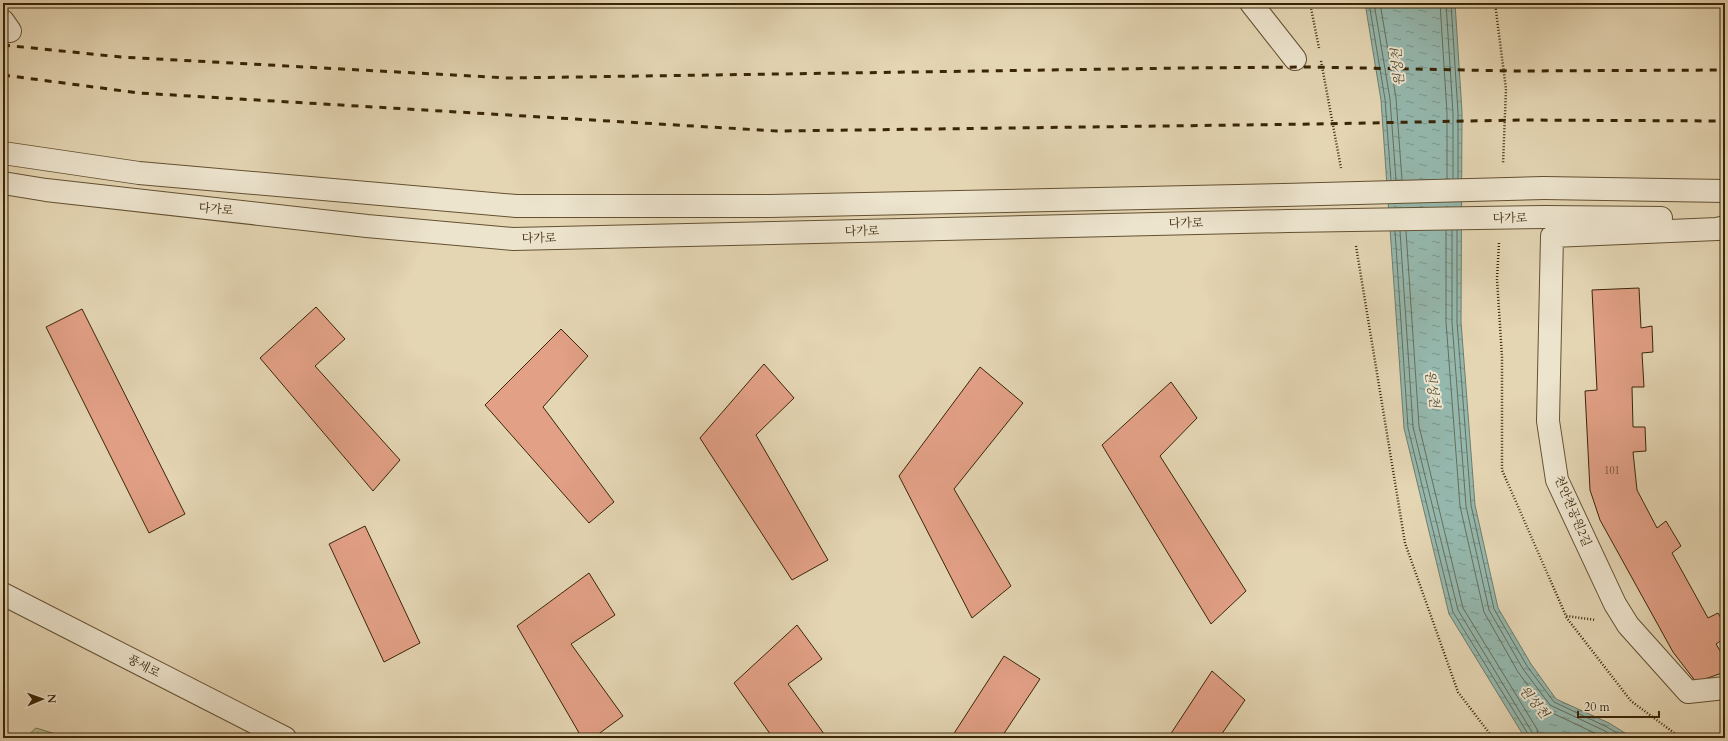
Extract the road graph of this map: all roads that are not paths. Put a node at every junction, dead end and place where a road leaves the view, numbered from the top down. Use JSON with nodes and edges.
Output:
{"nodes":[{"id":1,"x":1251,"y":3,"type":"edge"},
{"id":2,"x":1295,"y":59,"type":"dead end"},
{"id":3,"x":3,"y":153,"type":"edge"},
{"id":4,"x":3,"y":183,"type":"edge"},
{"id":5,"x":1725,"y":192,"type":"edge"},
{"id":6,"x":1725,"y":218,"type":"edge"},
{"id":7,"x":1548,"y":227,"type":"junction"},
{"id":8,"x":1725,"y":227,"type":"edge"},
{"id":9,"x":3,"y":594,"type":"edge"},
{"id":10,"x":1725,"y":688,"type":"edge"},
{"id":11,"x":285,"y":738,"type":"edge"}],
"edges":[{"from":1,"to":2,"type":"street"},
{"from":3,"to":5,"type":"street","bridge":true},
{"from":4,"to":7,"type":"street","name":"다가로","bridge":true},
{"from":6,"to":7,"type":"street","name":"다가로"},
{"from":7,"to":8,"type":"street"},
{"from":7,"to":10,"type":"street","name":"천안천공원2길"},
{"from":9,"to":11,"type":"street","name":"풍세로"}]}
